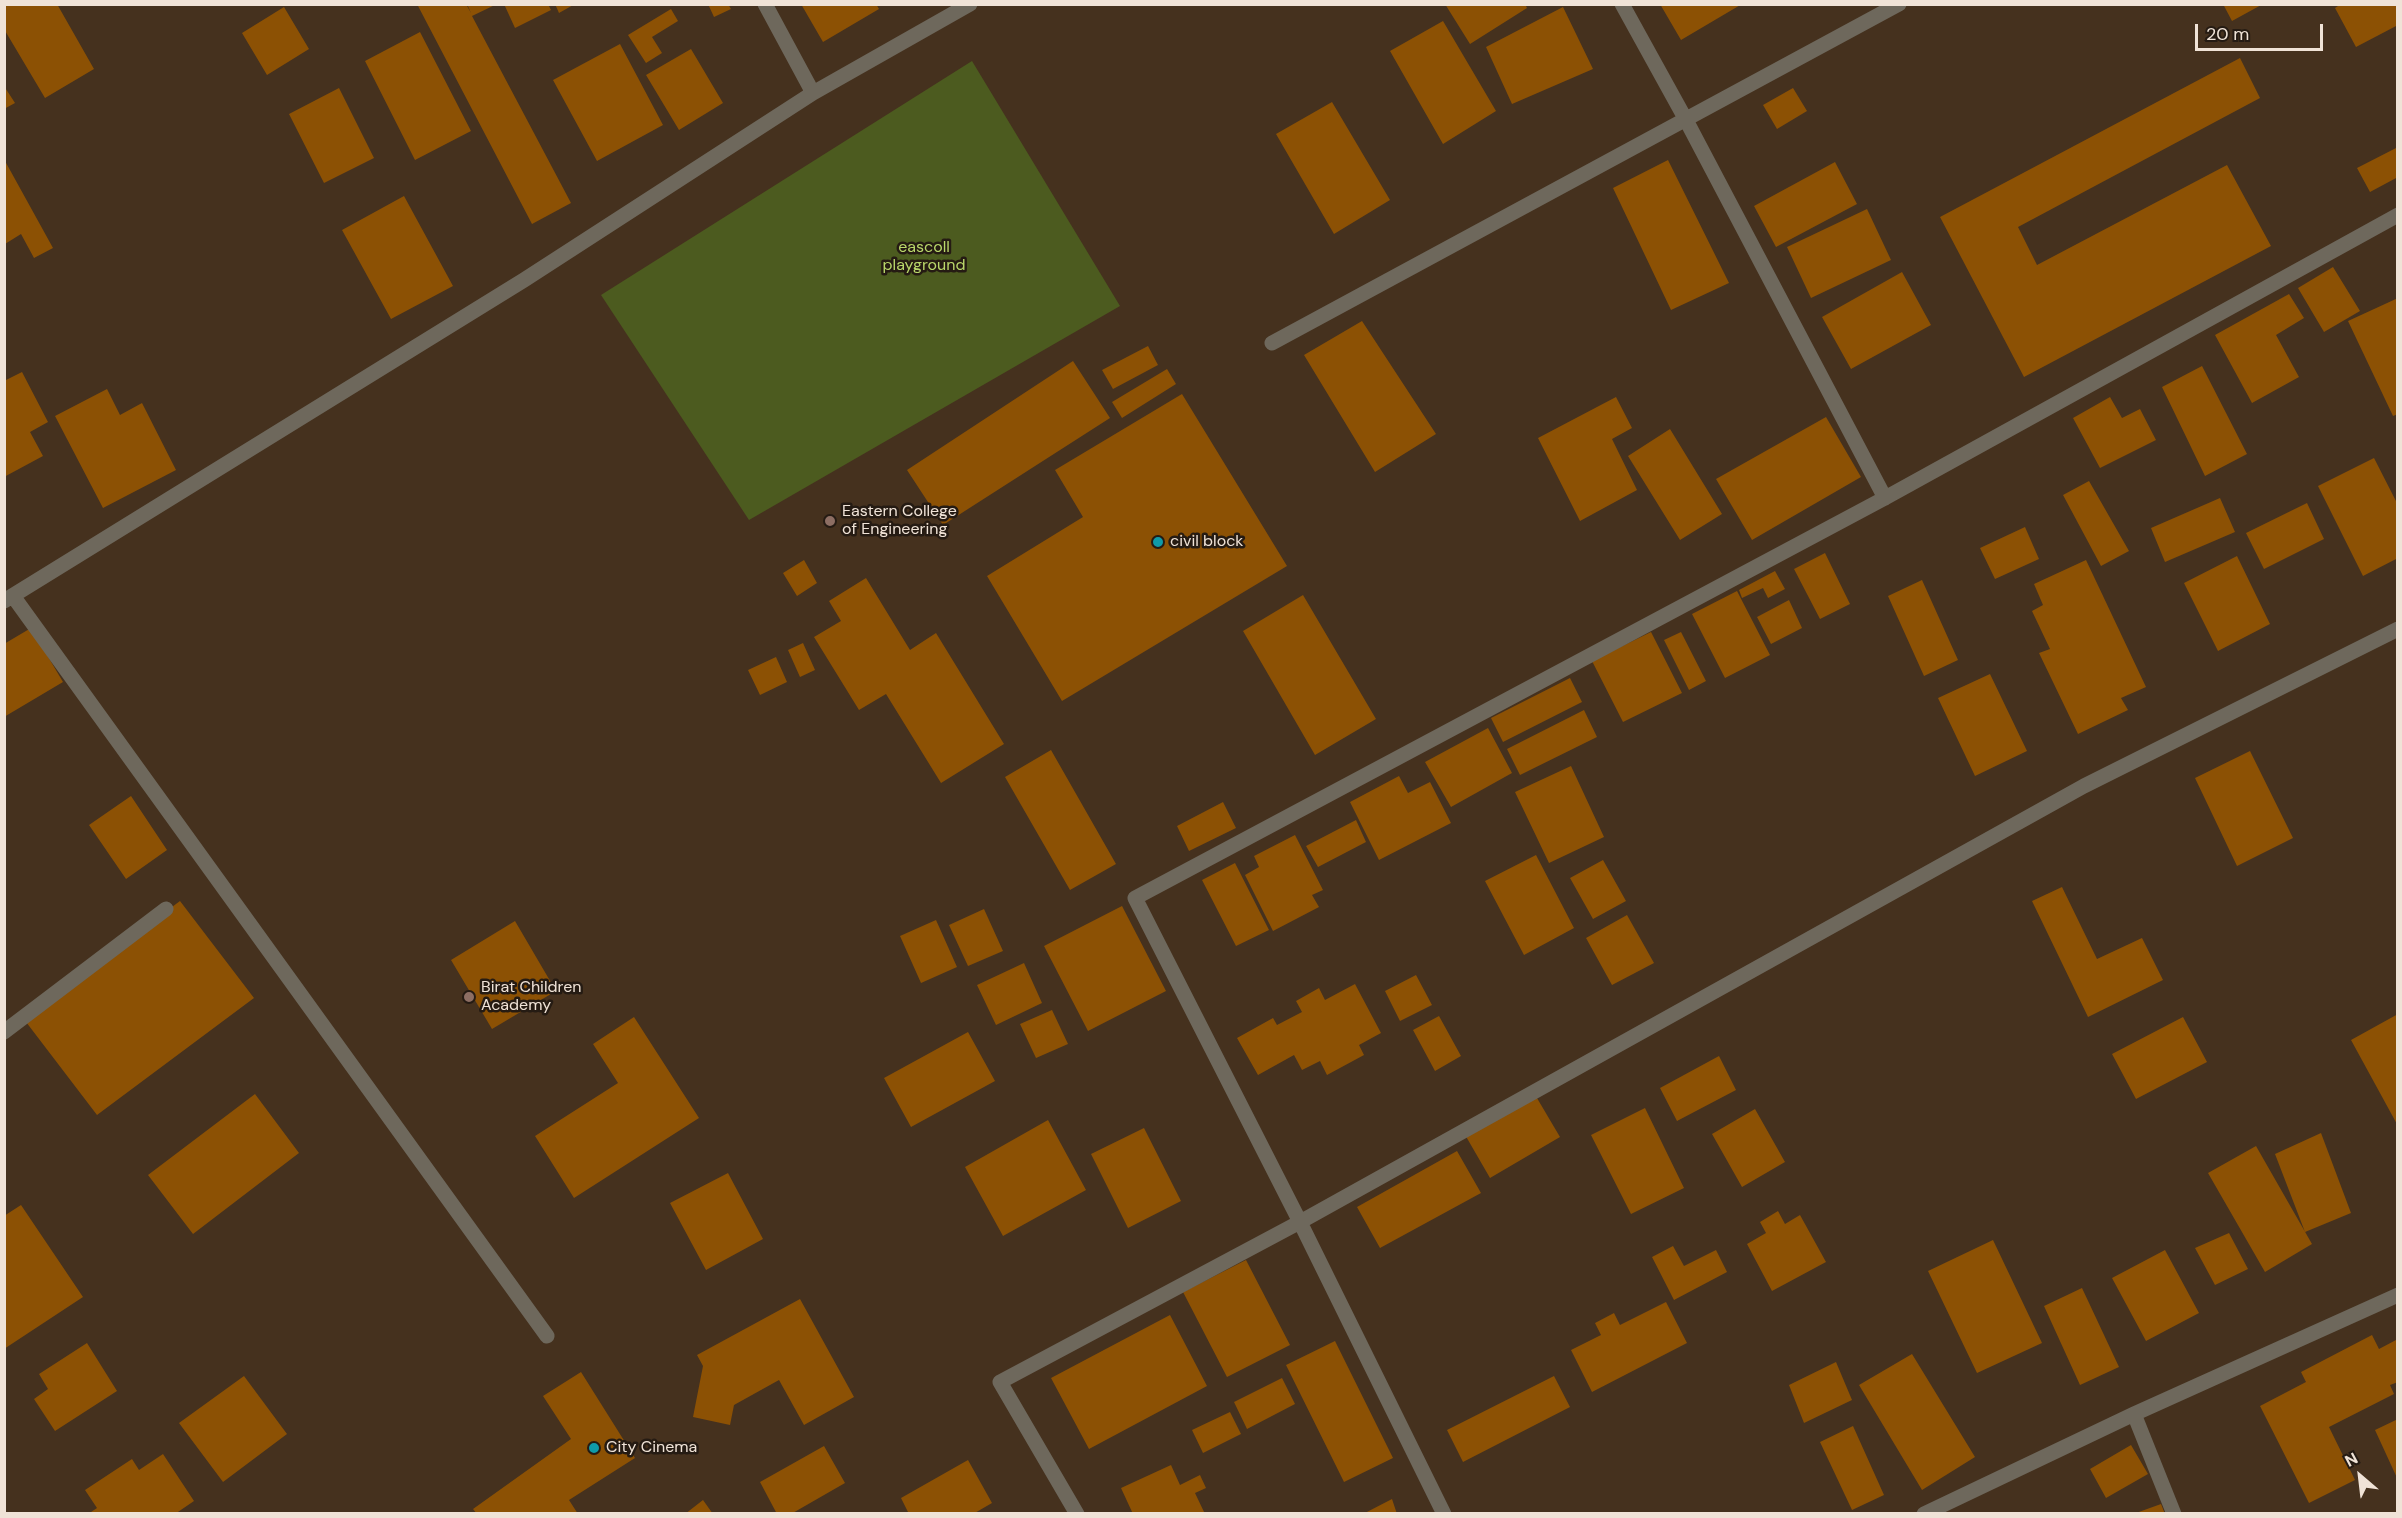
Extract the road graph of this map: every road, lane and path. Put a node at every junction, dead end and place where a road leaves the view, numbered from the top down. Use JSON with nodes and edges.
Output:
{"nodes":[{"id":1,"x":765,"y":4,"type":"edge"},
{"id":2,"x":970,"y":4,"type":"edge"},
{"id":3,"x":1622,"y":4,"type":"edge"},
{"id":4,"x":1899,"y":4,"type":"edge"},
{"id":5,"x":813,"y":93,"type":"junction"},
{"id":6,"x":1686,"y":120,"type":"junction"},
{"id":7,"x":2397,"y":215,"type":"edge"},
{"id":8,"x":1272,"y":343,"type":"dead end"},
{"id":9,"x":1886,"y":498,"type":"junction"},
{"id":10,"x":9,"y":598,"type":"edge"},
{"id":11,"x":2397,"y":629,"type":"edge"},
{"id":12,"x":166,"y":909,"type":"dead end"},
{"id":13,"x":4,"y":1032,"type":"edge"},
{"id":14,"x":1300,"y":1222,"type":"junction"},
{"id":15,"x":2397,"y":1295,"type":"edge"},
{"id":16,"x":547,"y":1336,"type":"dead end"},
{"id":17,"x":2134,"y":1414,"type":"junction"},
{"id":18,"x":1077,"y":1514,"type":"edge"},
{"id":19,"x":1444,"y":1514,"type":"edge"},
{"id":20,"x":1924,"y":1514,"type":"edge"},
{"id":21,"x":2174,"y":1514,"type":"edge"}],
"edges":[{"from":1,"to":5,"type":"street"},
{"from":2,"to":5,"type":"street"},
{"from":3,"to":6,"type":"street"},
{"from":4,"to":6,"type":"street"},
{"from":5,"to":10,"type":"street"},
{"from":6,"to":8,"type":"street"},
{"from":6,"to":9,"type":"street"},
{"from":7,"to":9,"type":"street"},
{"from":9,"to":14,"type":"street"},
{"from":10,"to":16,"type":"street"},
{"from":11,"to":14,"type":"street"},
{"from":12,"to":13,"type":"street"},
{"from":14,"to":18,"type":"street"},
{"from":14,"to":19,"type":"street"},
{"from":15,"to":17,"type":"street"},
{"from":17,"to":20,"type":"street"},
{"from":17,"to":21,"type":"street"}]}
